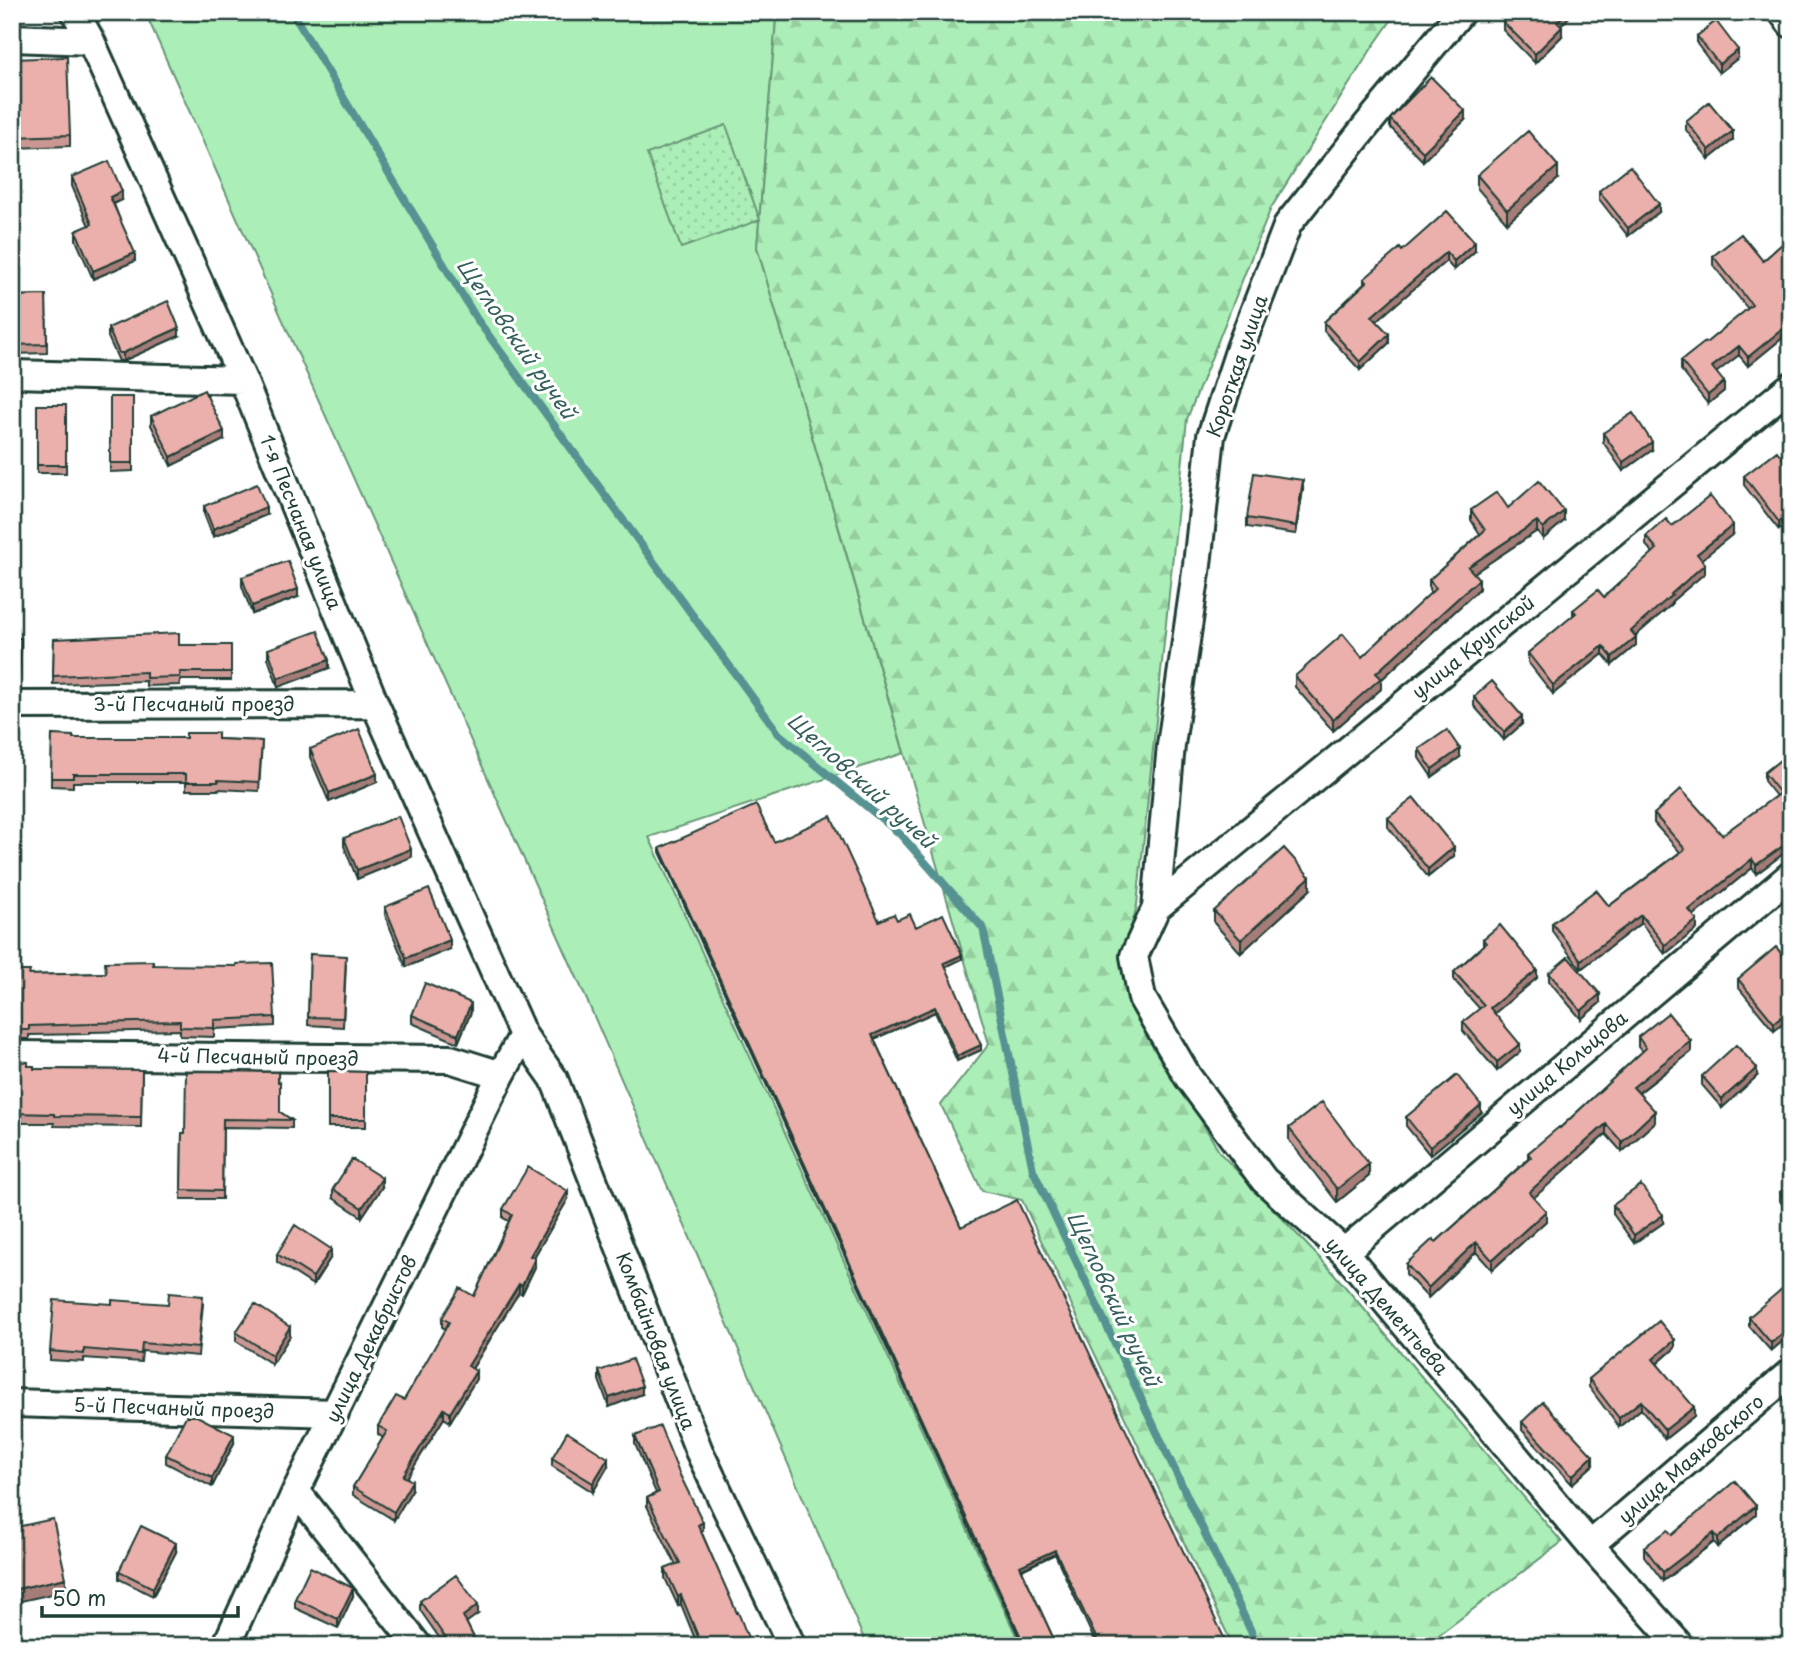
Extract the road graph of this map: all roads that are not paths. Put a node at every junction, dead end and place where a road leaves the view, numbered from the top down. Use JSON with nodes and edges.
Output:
{"nodes":[{"id":1,"x":75,"y":12,"type":"edge"},
{"id":2,"x":1461,"y":12,"type":"edge"},
{"id":3,"x":1782,"y":12,"type":"edge"},
{"id":4,"x":1791,"y":24,"type":"edge"},
{"id":5,"x":12,"y":38,"type":"edge"},
{"id":6,"x":91,"y":41,"type":"junction"},
{"id":7,"x":12,"y":374,"type":"edge"},
{"id":8,"x":243,"y":380,"type":"junction"},
{"id":9,"x":1791,"y":386,"type":"edge"},
{"id":10,"x":375,"y":704,"type":"junction"},
{"id":11,"x":12,"y":705,"type":"edge"},
{"id":12,"x":1791,"y":875,"type":"edge"},
{"id":13,"x":1156,"y":908,"type":"junction"},
{"id":14,"x":523,"y":1035,"type":"junction"},
{"id":15,"x":12,"y":1055,"type":"edge"},
{"id":16,"x":501,"y":1075,"type":"junction"},
{"id":17,"x":1343,"y":1252,"type":"junction"},
{"id":18,"x":1791,"y":1372,"type":"edge"},
{"id":19,"x":12,"y":1403,"type":"edge"},
{"id":20,"x":335,"y":1413,"type":"junction"},
{"id":21,"x":296,"y":1491,"type":"junction"},
{"id":22,"x":1590,"y":1545,"type":"junction"},
{"id":23,"x":226,"y":1646,"type":"edge"},
{"id":24,"x":418,"y":1646,"type":"edge"},
{"id":25,"x":792,"y":1646,"type":"edge"},
{"id":26,"x":1680,"y":1646,"type":"edge"}],
"edges":[{"from":1,"to":6,"type":"street","name":"1-я Песчаная улица"},
{"from":2,"to":13,"type":"street","name":"Короткая улица"},
{"from":3,"to":4,"type":"street"},
{"from":5,"to":6,"type":"street"},
{"from":6,"to":8,"type":"street","name":"1-я Песчаная улица"},
{"from":7,"to":8,"type":"street"},
{"from":8,"to":10,"type":"street","name":"1-я Песчаная улица"},
{"from":9,"to":13,"type":"street","name":"улица Крупской"},
{"from":10,"to":11,"type":"street","name":"3-й Песчаный проезд"},
{"from":10,"to":14,"type":"street","name":"1-я Песчаная улица"},
{"from":12,"to":17,"type":"street","name":"улица Кольцова"},
{"from":13,"to":17,"type":"street","name":"улица Дементьева"},
{"from":14,"to":16,"type":"street","name":"улица Декабристов"},
{"from":14,"to":25,"type":"street","name":"Комбайновая улица"},
{"from":15,"to":16,"type":"street","name":"4-й Песчаный проезд"},
{"from":16,"to":20,"type":"street","name":"улица Декабристов"},
{"from":17,"to":22,"type":"street","name":"улица Дементьева"},
{"from":18,"to":22,"type":"street","name":"улица Маяковского"},
{"from":19,"to":20,"type":"street","name":"5-й Песчаный проезд"},
{"from":20,"to":21,"type":"street","name":"улица Декабристов"},
{"from":21,"to":23,"type":"street","name":"улица Декабристов"},
{"from":21,"to":24,"type":"street"},
{"from":22,"to":26,"type":"street","name":"улица Дементьева"}]}
